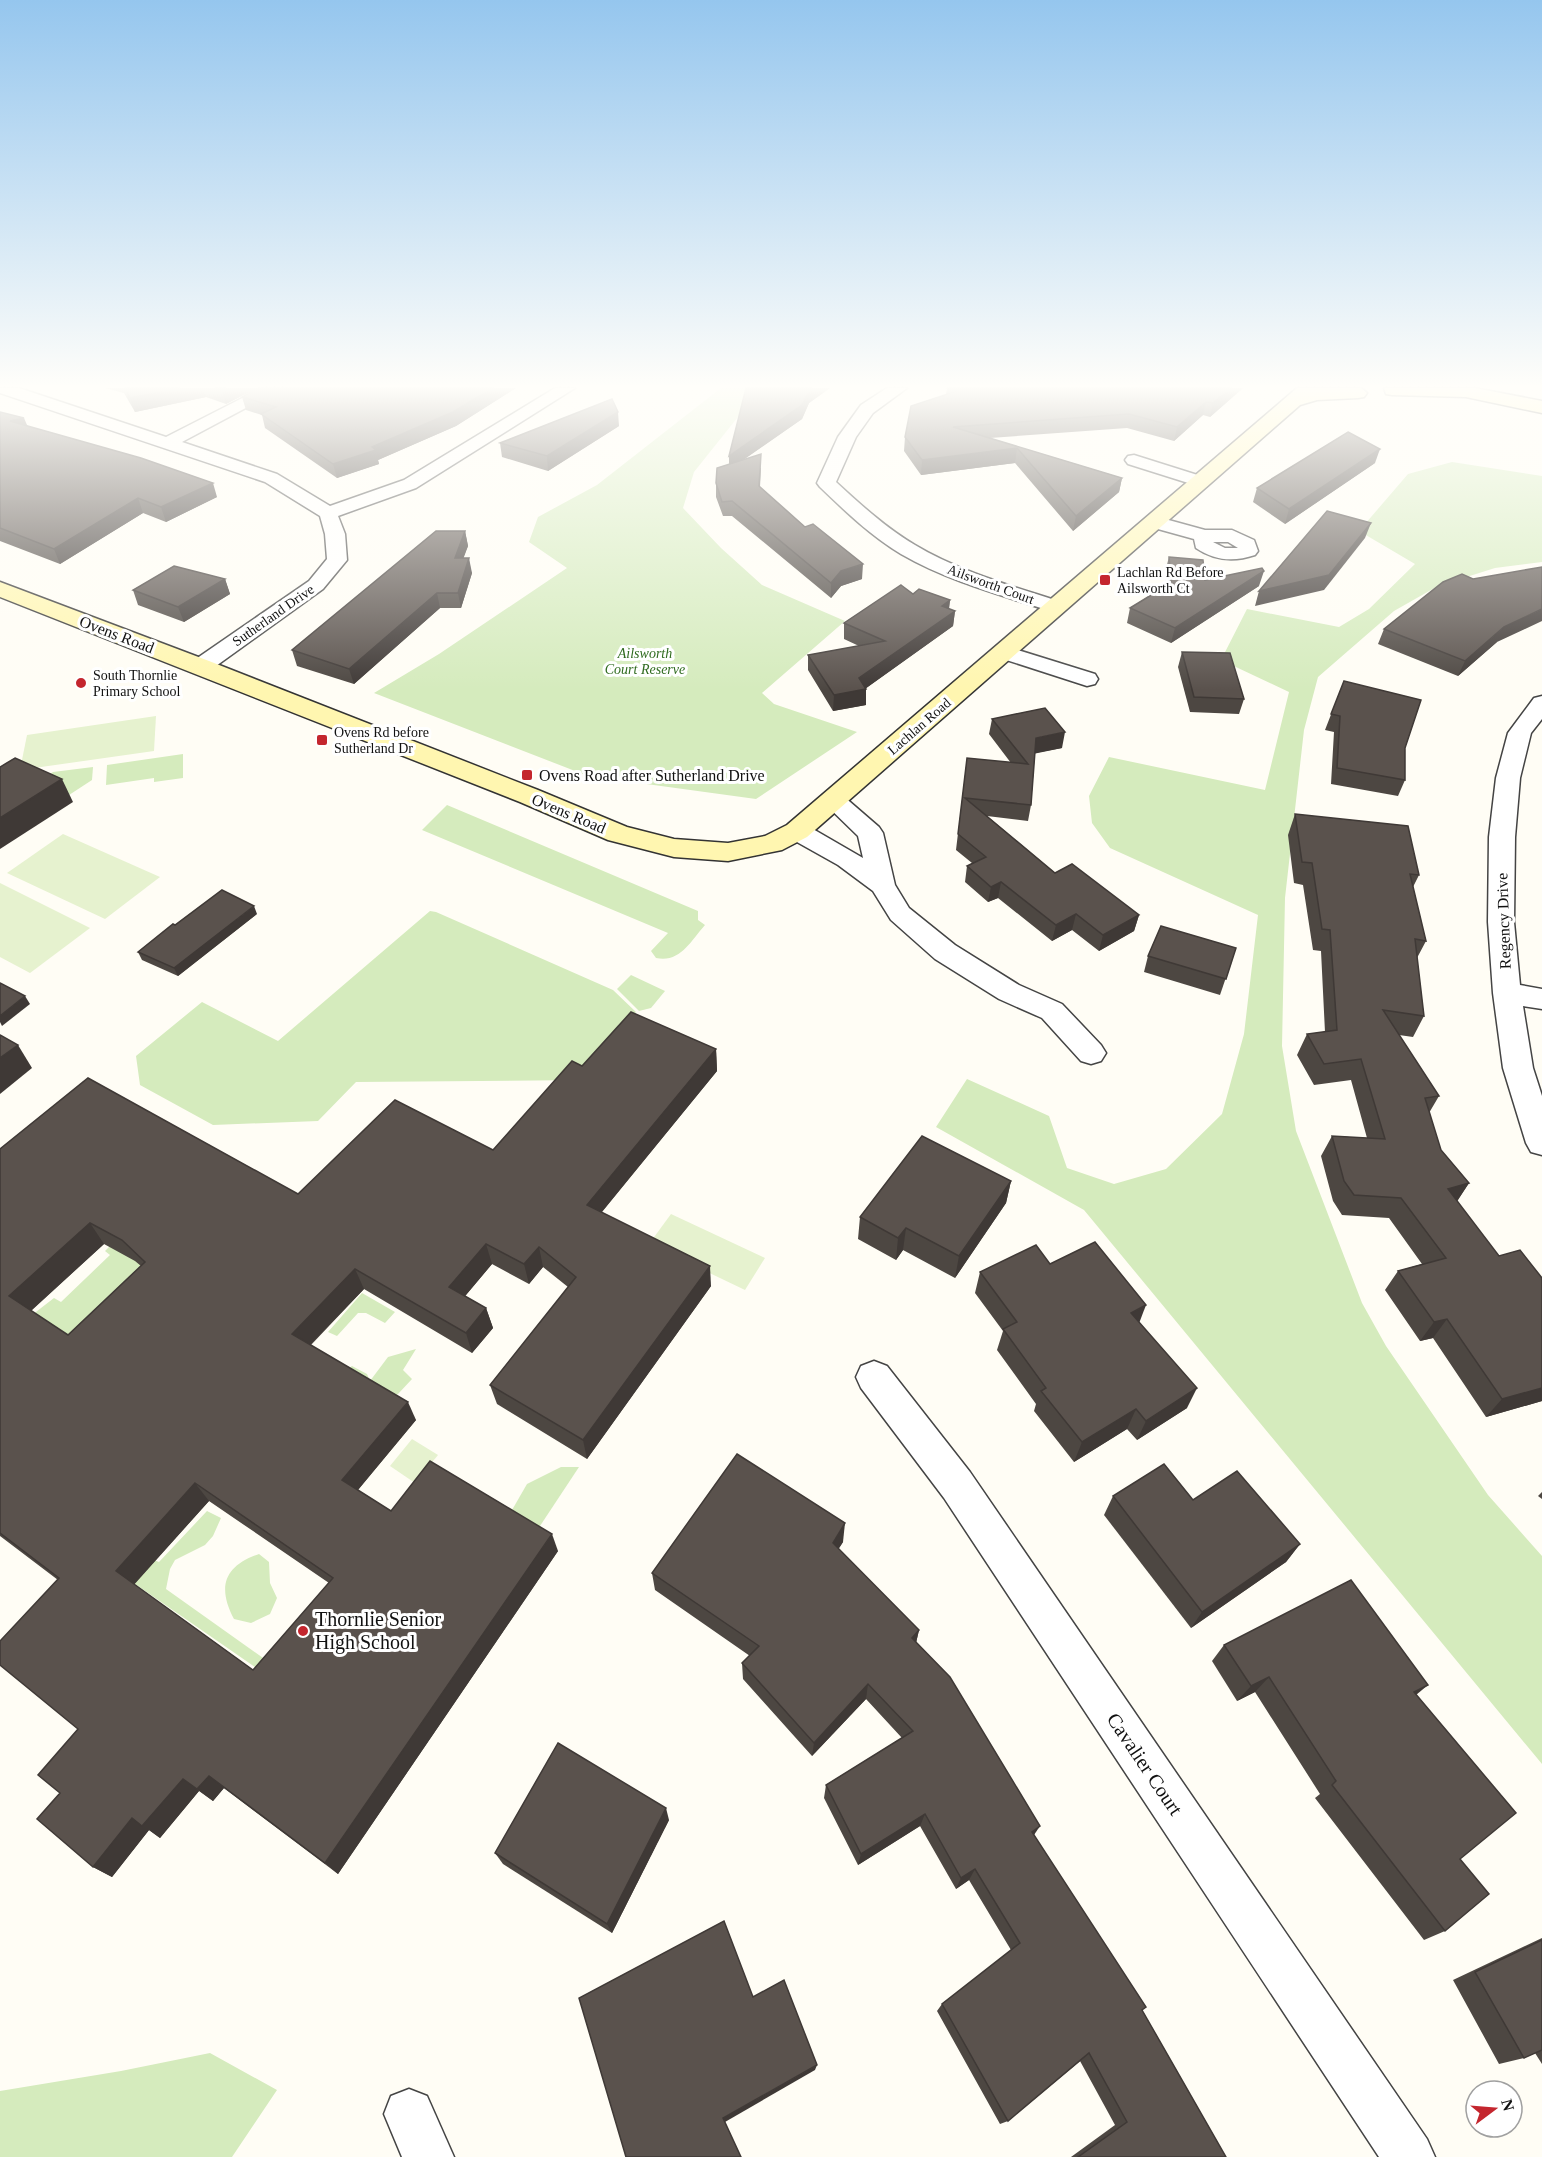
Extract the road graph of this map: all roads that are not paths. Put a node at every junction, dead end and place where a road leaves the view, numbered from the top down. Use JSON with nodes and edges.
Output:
{"nodes":[{"id":1,"x":288,"y":489,"type":"edge"},
{"id":2,"x":397,"y":489,"type":"edge"},
{"id":3,"x":832,"y":489,"type":"edge"},
{"id":4,"x":1193,"y":489,"type":"edge"},
{"id":5,"x":328,"y":513,"type":"junction"},
{"id":6,"x":1154,"y":522,"type":"junction"},
{"id":7,"x":1204,"y":536,"type":"dead end"},
{"id":8,"x":0,"y":589,"type":"edge"},
{"id":9,"x":1054,"y":606,"type":"junction"},
{"id":10,"x":1005,"y":652,"type":"junction"},
{"id":11,"x":201,"y":666,"type":"junction"},
{"id":12,"x":1087,"y":679,"type":"dead end"},
{"id":13,"x":1542,"y":703,"type":"edge"},
{"id":14,"x":832,"y":800,"type":"junction"},
{"id":15,"x":796,"y":831,"type":"junction"},
{"id":16,"x":882,"y":885,"type":"junction"},
{"id":17,"x":1507,"y":993,"type":"junction"},
{"id":18,"x":1542,"y":999,"type":"edge"},
{"id":19,"x":1091,"y":1053,"type":"dead end"},
{"id":20,"x":1542,"y":1143,"type":"edge"},
{"id":21,"x":874,"y":1377,"type":"dead end"},
{"id":22,"x":1409,"y":2157,"type":"edge"}],
"edges":[{"from":1,"to":5,"type":"street"},
{"from":2,"to":5,"type":"street"},
{"from":3,"to":9,"type":"street","name":"Ailsworth Court"},
{"from":4,"to":6,"type":"street","name":"Lachlan Road"},
{"from":5,"to":11,"type":"street","name":"Sutherland Drive"},
{"from":6,"to":7,"type":"street"},
{"from":6,"to":9,"type":"street","name":"Lachlan Road"},
{"from":8,"to":11,"type":"street","name":"Ovens Road"},
{"from":9,"to":10,"type":"street","name":"Lachlan Road"},
{"from":10,"to":12,"type":"street"},
{"from":10,"to":14,"type":"street","name":"Lachlan Road"},
{"from":11,"to":15,"type":"street","name":"Ovens Road"},
{"from":13,"to":17,"type":"street","name":"Regency Drive"},
{"from":14,"to":15,"type":"street","name":"Lachlan Road"},
{"from":14,"to":16,"type":"street"},
{"from":15,"to":16,"type":"street"},
{"from":16,"to":19,"type":"street"},
{"from":17,"to":18,"type":"street"},
{"from":17,"to":20,"type":"street","name":"Regency Drive"},
{"from":21,"to":22,"type":"street","name":"Cavalier Court"}]}
